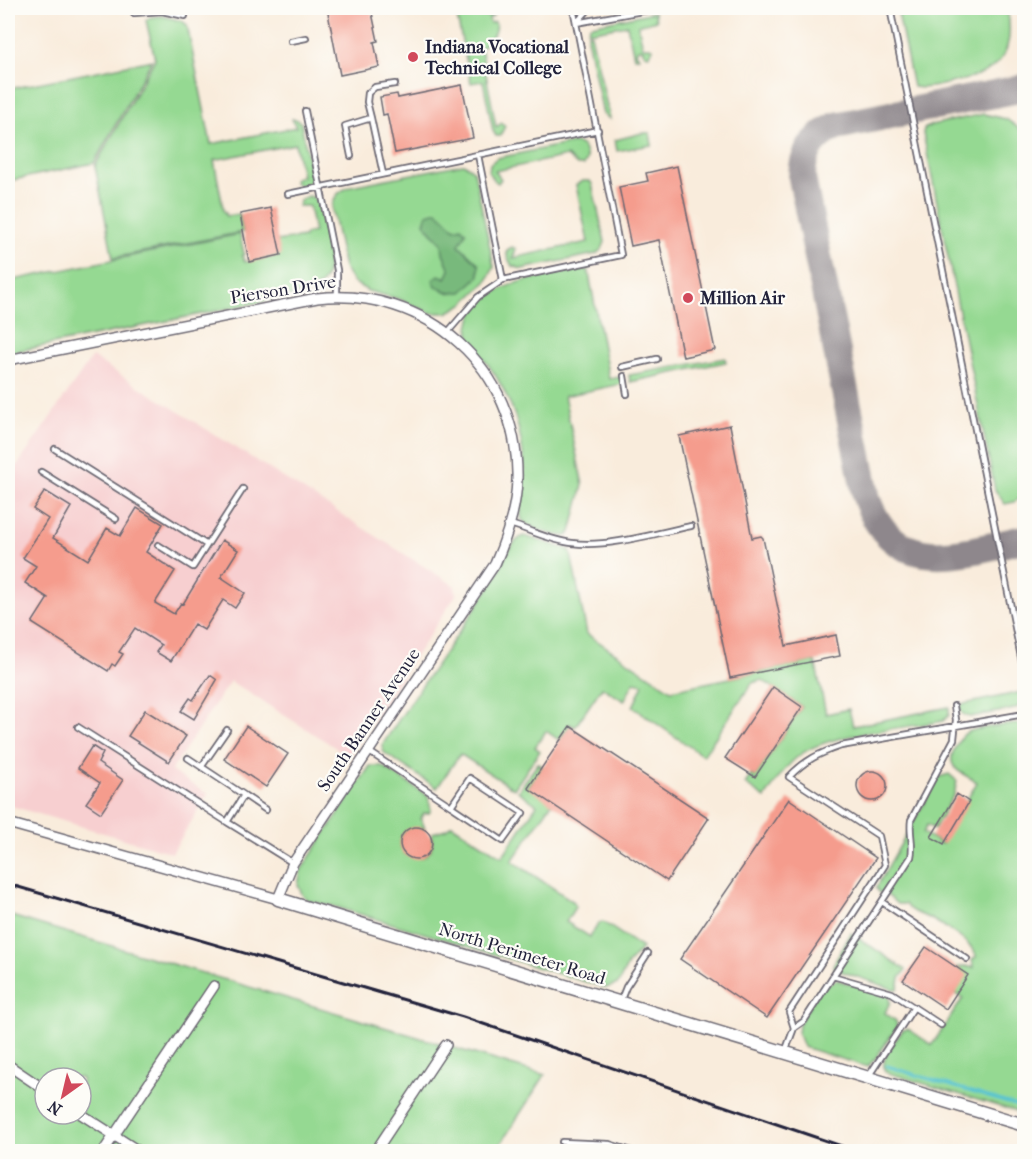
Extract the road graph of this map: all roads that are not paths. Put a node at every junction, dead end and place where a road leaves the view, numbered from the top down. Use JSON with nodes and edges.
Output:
{"nodes":[{"id":1,"x":572,"y":8,"type":"edge"},
{"id":2,"x":590,"y":8,"type":"edge"},
{"id":3,"x":890,"y":8,"type":"edge"},
{"id":4,"x":653,"y":9,"type":"edge"},
{"id":5,"x":134,"y":13,"type":"dead end"},
{"id":6,"x":185,"y":16,"type":"dead end"},
{"id":7,"x":576,"y":23,"type":"junction"},
{"id":8,"x":306,"y":38,"type":"dead end"},
{"id":9,"x":291,"y":41,"type":"dead end"},
{"id":10,"x":395,"y":84,"type":"dead end"},
{"id":11,"x":305,"y":111,"type":"dead end"},
{"id":12,"x":370,"y":118,"type":"junction"},
{"id":13,"x":598,"y":130,"type":"junction"},
{"id":14,"x":478,"y":154,"type":"junction"},
{"id":15,"x":351,"y":156,"type":"dead end"},
{"id":16,"x":383,"y":174,"type":"junction"},
{"id":17,"x":320,"y":187,"type":"junction"},
{"id":18,"x":288,"y":194,"type":"dead end"},
{"id":19,"x":503,"y":280,"type":"junction"},
{"id":20,"x":338,"y":296,"type":"junction"},
{"id":21,"x":447,"y":333,"type":"junction"},
{"id":22,"x":657,"y":359,"type":"dead end"},
{"id":23,"x":8,"y":360,"type":"edge"},
{"id":24,"x":622,"y":367,"type":"dead end"},
{"id":25,"x":624,"y":376,"type":"dead end"},
{"id":26,"x":627,"y":394,"type":"dead end"},
{"id":27,"x":55,"y":449,"type":"dead end"},
{"id":28,"x":41,"y":472,"type":"dead end"},
{"id":29,"x":243,"y":489,"type":"dead end"},
{"id":30,"x":116,"y":519,"type":"dead end"},
{"id":31,"x":510,"y":524,"type":"junction"},
{"id":32,"x":692,"y":526,"type":"dead end"},
{"id":33,"x":158,"y":545,"type":"dead end"},
{"id":34,"x":207,"y":545,"type":"junction"},
{"id":35,"x":495,"y":564,"type":"joint"},
{"id":36,"x":1024,"y":672,"type":"edge"},
{"id":37,"x":954,"y":706,"type":"dead end"},
{"id":38,"x":1024,"y":714,"type":"edge"},
{"id":39,"x":78,"y":727,"type":"dead end"},
{"id":40,"x":955,"y":727,"type":"junction"},
{"id":41,"x":227,"y":729,"type":"dead end"},
{"id":42,"x":368,"y":750,"type":"junction"},
{"id":43,"x":188,"y":758,"type":"dead end"},
{"id":44,"x":202,"y":766,"type":"junction"},
{"id":45,"x":244,"y":795,"type":"junction"},
{"id":46,"x":451,"y":806,"type":"junction"},
{"id":47,"x":266,"y":810,"type":"dead end"},
{"id":48,"x":227,"y":822,"type":"junction"},
{"id":49,"x":8,"y":823,"type":"edge"},
{"id":50,"x":293,"y":863,"type":"junction"},
{"id":51,"x":278,"y":899,"type":"junction"},
{"id":52,"x":882,"y":902,"type":"junction"},
{"id":53,"x":648,"y":953,"type":"dead end"},
{"id":54,"x":967,"y":959,"type":"dead end"},
{"id":55,"x":833,"y":976,"type":"junction"},
{"id":56,"x":214,"y":986,"type":"dead end"},
{"id":57,"x":620,"y":1002,"type":"junction"},
{"id":58,"x":914,"y":1007,"type":"junction"},
{"id":59,"x":941,"y":1025,"type":"dead end"},
{"id":60,"x":794,"y":1028,"type":"junction"},
{"id":61,"x":446,"y":1045,"type":"dead end"},
{"id":62,"x":785,"y":1052,"type":"junction"},
{"id":63,"x":8,"y":1065,"type":"edge"},
{"id":64,"x":867,"y":1077,"type":"junction"},
{"id":65,"x":33,"y":1082,"type":"edge"},
{"id":66,"x":93,"y":1122,"type":"edge"},
{"id":67,"x":1024,"y":1125,"type":"edge"},
{"id":68,"x":114,"y":1136,"type":"junction"},
{"id":69,"x":562,"y":1142,"type":"dead end"},
{"id":70,"x":609,"y":1144,"type":"junction"},
{"id":71,"x":103,"y":1152,"type":"edge"},
{"id":72,"x":140,"y":1152,"type":"edge"},
{"id":73,"x":375,"y":1152,"type":"edge"},
{"id":74,"x":607,"y":1152,"type":"edge"},
{"id":75,"x":635,"y":1152,"type":"edge"}],
"edges":[{"from":1,"to":7,"type":"lane"},
{"from":2,"to":7,"type":"lane"},
{"from":3,"to":36,"type":"lane"},
{"from":4,"to":7,"type":"lane"},
{"from":5,"to":6,"type":"lane"},
{"from":7,"to":13,"type":"lane"},
{"from":8,"to":9,"type":"lane"},
{"from":10,"to":12,"type":"lane"},
{"from":11,"to":17,"type":"lane"},
{"from":12,"to":15,"type":"lane"},
{"from":12,"to":16,"type":"lane"},
{"from":13,"to":14,"type":"lane"},
{"from":13,"to":19,"type":"lane"},
{"from":14,"to":16,"type":"lane"},
{"from":14,"to":19,"type":"lane"},
{"from":16,"to":17,"type":"lane"},
{"from":17,"to":18,"type":"lane"},
{"from":17,"to":20,"type":"lane"},
{"from":19,"to":21,"type":"lane"},
{"from":20,"to":21,"type":"street","name":"Pierson Drive"},
{"from":20,"to":23,"type":"street","name":"Pierson Drive"},
{"from":21,"to":31,"type":"street","name":"Pierson Drive"},
{"from":22,"to":24,"type":"lane"},
{"from":25,"to":26,"type":"lane"},
{"from":27,"to":34,"type":"lane"},
{"from":28,"to":30,"type":"lane"},
{"from":29,"to":34,"type":"lane"},
{"from":31,"to":32,"type":"lane"},
{"from":31,"to":35,"type":"street","name":"Pierson Drive"},
{"from":33,"to":34,"type":"lane"},
{"from":35,"to":42,"type":"street","name":"South Banner Avenue"},
{"from":37,"to":40,"type":"lane"},
{"from":38,"to":40,"type":"lane"},
{"from":39,"to":48,"type":"lane"},
{"from":40,"to":52,"type":"lane"},
{"from":40,"to":60,"type":"lane"},
{"from":41,"to":44,"type":"lane"},
{"from":42,"to":46,"type":"lane"},
{"from":42,"to":50,"type":"street","name":"South Banner Avenue"},
{"from":43,"to":44,"type":"lane"},
{"from":44,"to":45,"type":"lane"},
{"from":45,"to":47,"type":"lane"},
{"from":45,"to":48,"type":"lane"},
{"from":46,"to":46,"type":"lane"},
{"from":48,"to":50,"type":"lane"},
{"from":49,"to":51,"type":"street","name":"North Perimeter Road"},
{"from":50,"to":51,"type":"street","name":"South Banner Avenue"},
{"from":51,"to":57,"type":"street","name":"North Perimeter Road"},
{"from":52,"to":54,"type":"lane"},
{"from":52,"to":55,"type":"lane"},
{"from":53,"to":57,"type":"lane"},
{"from":55,"to":58,"type":"lane"},
{"from":55,"to":60,"type":"lane"},
{"from":56,"to":68,"type":"street"},
{"from":57,"to":62,"type":"street","name":"North Perimeter Road"},
{"from":58,"to":59,"type":"lane"},
{"from":58,"to":64,"type":"lane"},
{"from":60,"to":62,"type":"lane"},
{"from":61,"to":73,"type":"street"},
{"from":62,"to":64,"type":"street","name":"North Perimeter Road"},
{"from":63,"to":65,"type":"street"},
{"from":64,"to":67,"type":"street","name":"North Perimeter Road"},
{"from":66,"to":68,"type":"street"},
{"from":68,"to":71,"type":"street"},
{"from":68,"to":72,"type":"street"},
{"from":69,"to":70,"type":"lane"},
{"from":70,"to":74,"type":"lane"},
{"from":70,"to":75,"type":"lane"}]}
